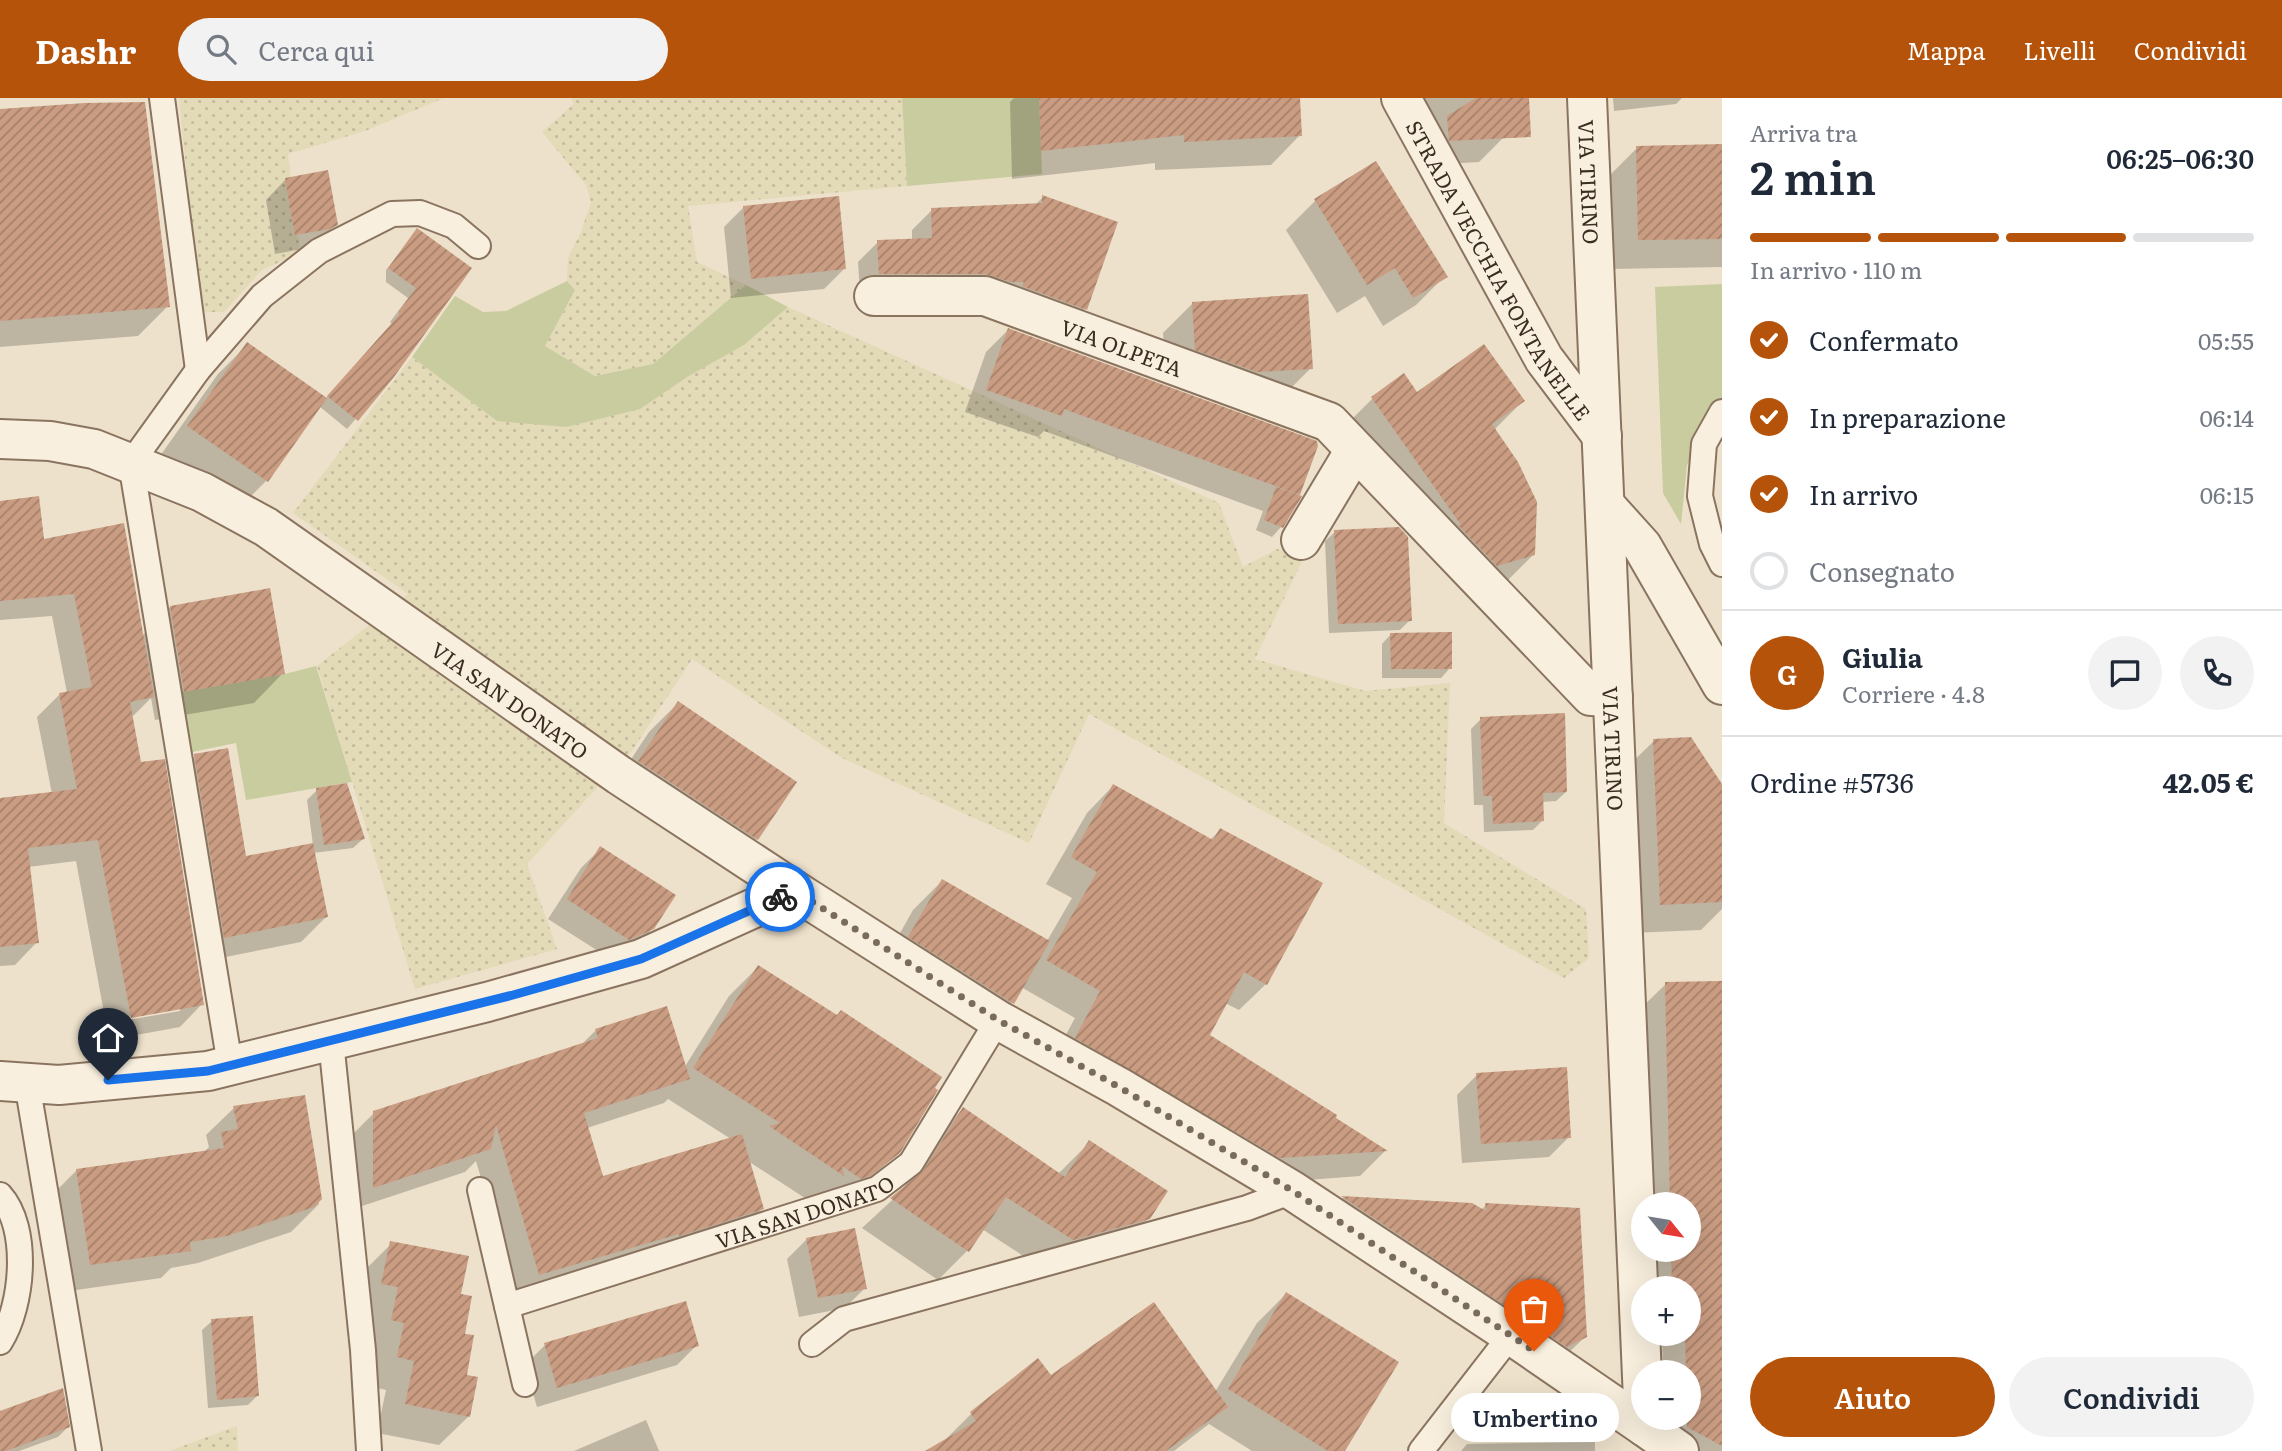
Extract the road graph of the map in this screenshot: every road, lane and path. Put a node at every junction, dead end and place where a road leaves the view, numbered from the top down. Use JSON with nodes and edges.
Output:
{"nodes":[{"id":1,"x":162,"y":98,"type":"edge"},
{"id":2,"x":1401,"y":98,"type":"edge"},
{"id":3,"x":1587,"y":98,"type":"edge"},
{"id":4,"x":478,"y":246,"type":"dead end"},
{"id":5,"x":874,"y":296,"type":"dead end"},
{"id":6,"x":198,"y":370,"type":"junction"},
{"id":7,"x":1722,"y":412,"type":"edge"},
{"id":8,"x":1602,"y":436,"type":"junction"},
{"id":9,"x":0,"y":439,"type":"edge"},
{"id":10,"x":1355,"y":450,"type":"junction"},
{"id":11,"x":131,"y":463,"type":"junction"},
{"id":12,"x":1605,"y":505,"type":"junction"},
{"id":13,"x":1301,"y":540,"type":"dead end"},
{"id":14,"x":1722,"y":564,"type":"edge"},
{"id":15,"x":1722,"y":685,"type":"edge"},
{"id":16,"x":1614,"y":697,"type":"junction"},
{"id":17,"x":794,"y":890,"type":"junction"},
{"id":18,"x":998,"y":1020,"type":"junction"},
{"id":19,"x":331,"y":1041,"type":"junction"},
{"id":20,"x":229,"y":1065,"type":"junction"},
{"id":21,"x":14,"y":1082,"type":"edge"},
{"id":22,"x":480,"y":1190,"type":"dead end"},
{"id":23,"x":1293,"y":1191,"type":"junction"},
{"id":24,"x":0,"y":1195,"type":"edge"},
{"id":25,"x":519,"y":1302,"type":"junction"},
{"id":26,"x":1511,"y":1335,"type":"junction"},
{"id":27,"x":0,"y":1342,"type":"edge"},
{"id":28,"x":812,"y":1344,"type":"dead end"},
{"id":29,"x":1641,"y":1360,"type":"edge"},
{"id":30,"x":525,"y":1384,"type":"dead end"},
{"id":31,"x":1631,"y":1415,"type":"edge"},
{"id":32,"x":1652,"y":1430,"type":"edge"},
{"id":33,"x":89,"y":1451,"type":"edge"},
{"id":34,"x":369,"y":1451,"type":"edge"},
{"id":35,"x":1421,"y":1451,"type":"edge"},
{"id":36,"x":1679,"y":1451,"type":"edge"}],
"edges":[{"from":1,"to":6,"type":"lane"},
{"from":2,"to":8,"type":"street","name":"STRADA VECCHIA FONTANELLE"},
{"from":3,"to":8,"type":"street","name":"VIA TIRINO"},
{"from":4,"to":6,"type":"lane"},
{"from":5,"to":10,"type":"street","name":"VIA OLPETA"},
{"from":6,"to":11,"type":"lane"},
{"from":7,"to":14,"type":"lane"},
{"from":8,"to":12,"type":"street","name":"VIA TIRINO"},
{"from":9,"to":11,"type":"street","name":"VIA SAN DONATO"},
{"from":10,"to":13,"type":"street"},
{"from":10,"to":16,"type":"street","name":"VIA OLPETA"},
{"from":11,"to":17,"type":"street","name":"VIA SAN DONATO"},
{"from":11,"to":20,"type":"lane"},
{"from":12,"to":15,"type":"street"},
{"from":12,"to":16,"type":"street","name":"VIA TIRINO"},
{"from":16,"to":29,"type":"street","name":"VIA TIRINO"},
{"from":17,"to":18,"type":"street","name":"VIA SAN DONATO"},
{"from":17,"to":19,"type":"street"},
{"from":18,"to":23,"type":"street","name":"VIA SAN DONATO"},
{"from":18,"to":25,"type":"lane","name":"VIA SAN DONATO"},
{"from":19,"to":20,"type":"street"},
{"from":19,"to":34,"type":"lane"},
{"from":20,"to":21,"type":"street"},
{"from":21,"to":33,"type":"lane"},
{"from":22,"to":25,"type":"lane"},
{"from":23,"to":26,"type":"street","name":"VIA SAN DONATO"},
{"from":23,"to":28,"type":"lane"},
{"from":24,"to":27,"type":"lane"},
{"from":25,"to":30,"type":"lane"},
{"from":26,"to":31,"type":"street","name":"VIA SAN DONATO"},
{"from":26,"to":35,"type":"lane"},
{"from":32,"to":36,"type":"street","name":"VIA SAN DONATO"}]}
